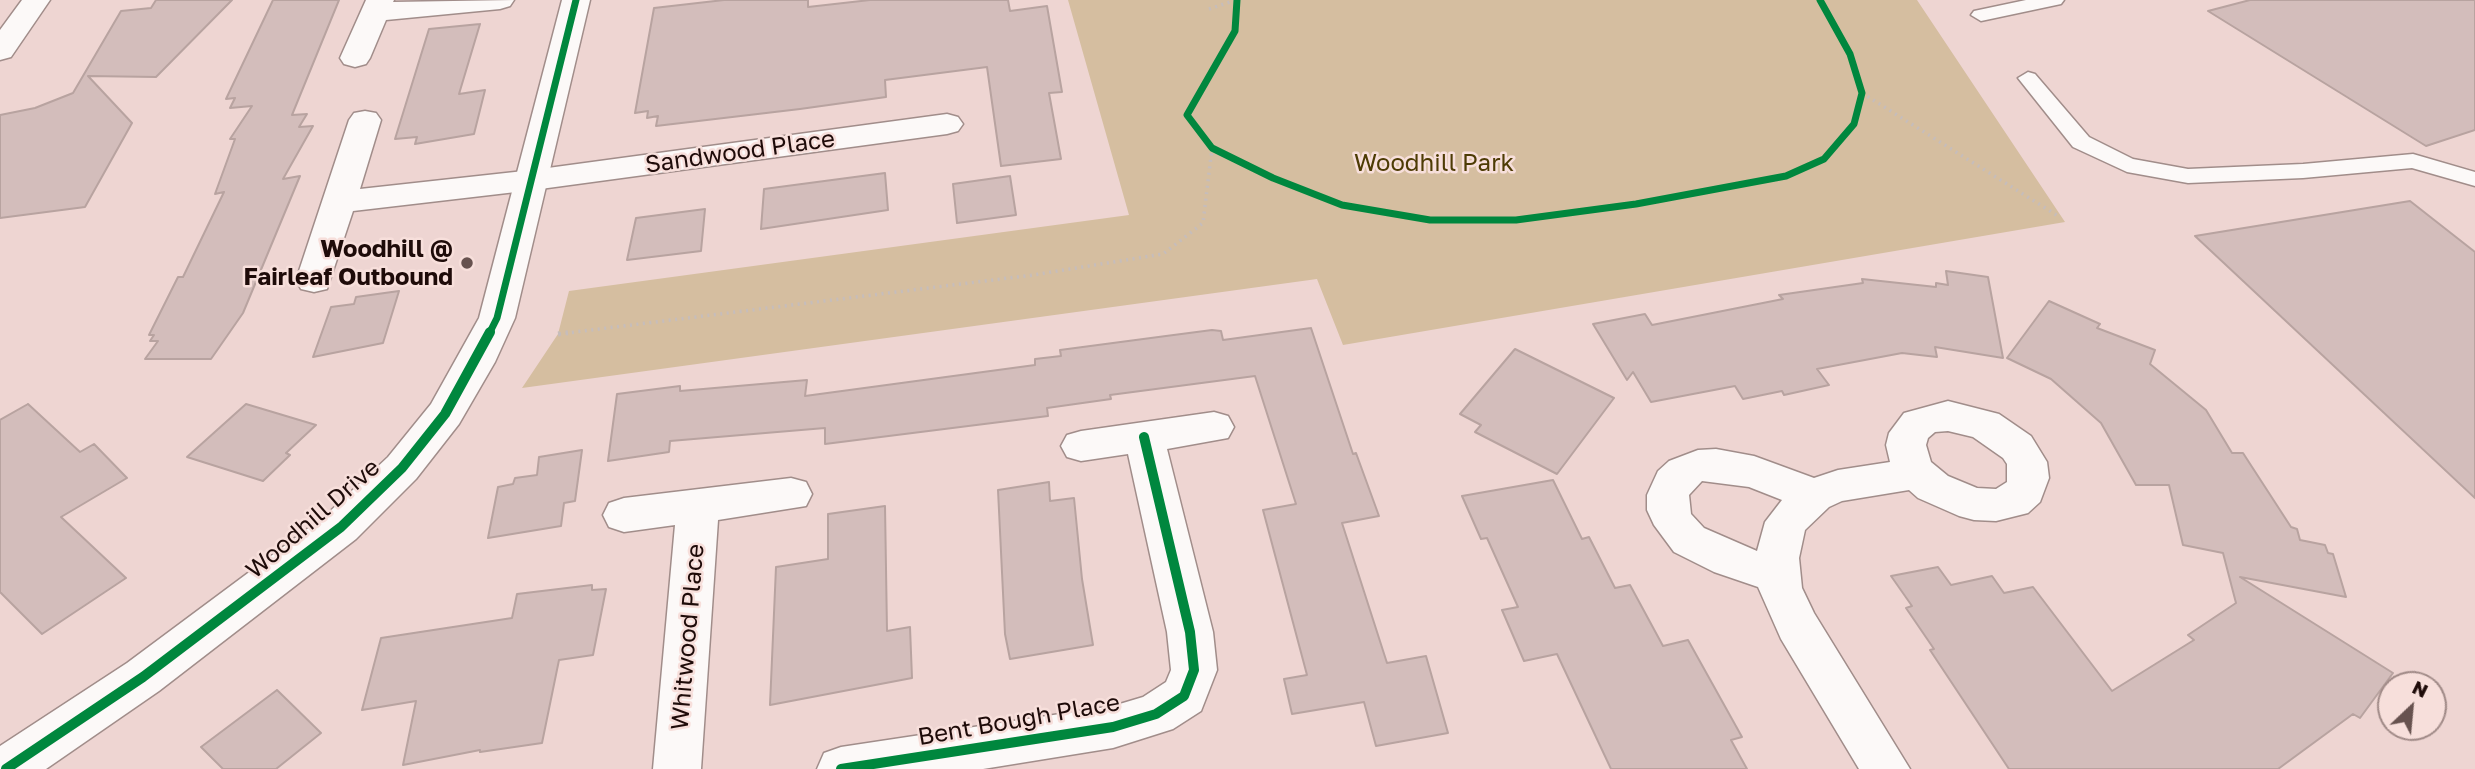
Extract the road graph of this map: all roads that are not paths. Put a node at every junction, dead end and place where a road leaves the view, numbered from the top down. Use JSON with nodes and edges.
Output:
{"nodes":[{"id":1,"x":36,"y":0,"type":"edge"},
{"id":2,"x":500,"y":0,"type":"edge"},
{"id":3,"x":576,"y":0,"type":"edge"},
{"id":4,"x":2054,"y":0,"type":"edge"},
{"id":5,"x":377,"y":6,"type":"edge"},
{"id":6,"x":1981,"y":15,"type":"dead end"},
{"id":7,"x":0,"y":51,"type":"edge"},
{"id":8,"x":355,"y":58,"type":"dead end"},
{"id":9,"x":2028,"y":78,"type":"dead end"},
{"id":10,"x":365,"y":120,"type":"dead end"},
{"id":11,"x":947,"y":124,"type":"dead end"},
{"id":12,"x":2475,"y":179,"type":"edge"},
{"id":13,"x":533,"y":180,"type":"junction"},
{"id":14,"x":339,"y":202,"type":"junction"},
{"id":15,"x":314,"y":279,"type":"dead end"},
{"id":16,"x":1214,"y":427,"type":"dead end"},
{"id":17,"x":1144,"y":437,"type":"junction"},
{"id":18,"x":1081,"y":446,"type":"dead end"},
{"id":19,"x":1917,"y":473,"type":"dead end"},
{"id":20,"x":791,"y":494,"type":"dead end"},
{"id":21,"x":1814,"y":495,"type":"junction"},
{"id":22,"x":698,"y":505,"type":"junction"},
{"id":23,"x":624,"y":514,"type":"dead end"},
{"id":24,"x":1780,"y":576,"type":"junction"},
{"id":25,"x":6,"y":769,"type":"edge"},
{"id":26,"x":677,"y":769,"type":"edge"},
{"id":27,"x":841,"y":769,"type":"edge"},
{"id":28,"x":1886,"y":769,"type":"edge"}],
"edges":[{"from":1,"to":7,"type":"street"},
{"from":2,"to":5,"type":"street"},
{"from":3,"to":13,"type":"street","name":"Woodhill Drive"},
{"from":4,"to":6,"type":"lane"},
{"from":5,"to":8,"type":"street"},
{"from":9,"to":12,"type":"lane"},
{"from":10,"to":14,"type":"street"},
{"from":11,"to":13,"type":"street","name":"Sandwood Place"},
{"from":13,"to":14,"type":"street","name":"Sandwood Place"},
{"from":13,"to":25,"type":"street","name":"Woodhill Drive"},
{"from":14,"to":15,"type":"street"},
{"from":16,"to":17,"type":"street"},
{"from":17,"to":18,"type":"street"},
{"from":17,"to":27,"type":"street","name":"Bent Bough Place"},
{"from":19,"to":21,"type":"street"},
{"from":20,"to":22,"type":"street"},
{"from":21,"to":24,"type":"street"},
{"from":21,"to":24,"type":"street"},
{"from":22,"to":23,"type":"street"},
{"from":22,"to":26,"type":"street","name":"Whitwood Place"},
{"from":24,"to":28,"type":"street"}]}
